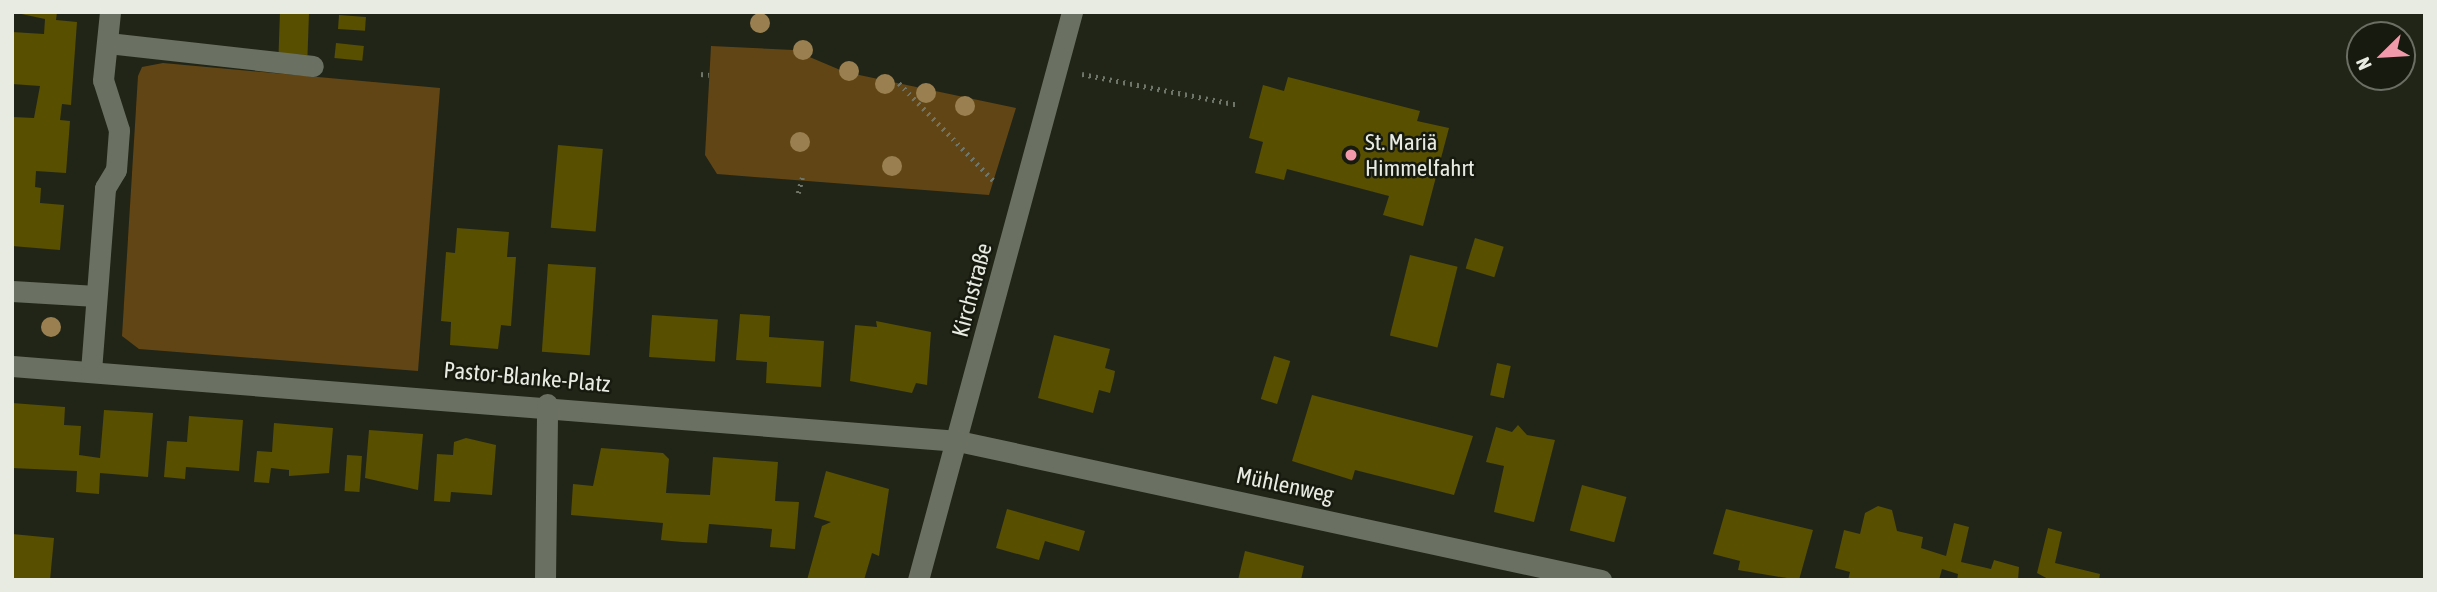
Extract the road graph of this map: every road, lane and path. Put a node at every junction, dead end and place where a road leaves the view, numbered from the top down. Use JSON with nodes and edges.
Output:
{"nodes":[{"id":1,"x":110,"y":12,"type":"edge"},
{"id":2,"x":1072,"y":12,"type":"edge"},
{"id":3,"x":108,"y":43,"type":"junction"},
{"id":4,"x":313,"y":66,"type":"dead end"},
{"id":5,"x":1057,"y":69,"type":"junction"},
{"id":6,"x":701,"y":74,"type":"dead end"},
{"id":7,"x":709,"y":75,"type":"dead end"},
{"id":8,"x":899,"y":83,"type":"dead end"},
{"id":9,"x":1239,"y":106,"type":"dead end"},
{"id":10,"x":802,"y":178,"type":"dead end"},
{"id":11,"x":798,"y":193,"type":"dead end"},
{"id":12,"x":1021,"y":209,"type":"junction"},
{"id":13,"x":12,"y":291,"type":"edge"},
{"id":14,"x":96,"y":296,"type":"junction"},
{"id":15,"x":12,"y":366,"type":"edge"},
{"id":16,"x":91,"y":371,"type":"junction"},
{"id":17,"x":547,"y":404,"type":"junction"},
{"id":18,"x":958,"y":441,"type":"junction"},
{"id":19,"x":545,"y":580,"type":"edge"},
{"id":20,"x":918,"y":580,"type":"edge"},
{"id":21,"x":1601,"y":580,"type":"edge"}],
"edges":[{"from":1,"to":3,"type":"street"},
{"from":2,"to":5,"type":"street","name":"Kirchstraße"},
{"from":3,"to":4,"type":"street"},
{"from":3,"to":14,"type":"street"},
{"from":5,"to":9,"type":"path"},
{"from":5,"to":12,"type":"street","name":"Kirchstraße"},
{"from":6,"to":7,"type":"path"},
{"from":8,"to":12,"type":"path"},
{"from":10,"to":11,"type":"path"},
{"from":12,"to":18,"type":"street","name":"Kirchstraße"},
{"from":13,"to":14,"type":"street"},
{"from":14,"to":16,"type":"street"},
{"from":15,"to":16,"type":"street","name":"Pastor-Blanke-Platz"},
{"from":16,"to":17,"type":"street","name":"Pastor-Blanke-Platz"},
{"from":17,"to":18,"type":"street","name":"Pastor-Blanke-Platz"},
{"from":17,"to":19,"type":"street"},
{"from":18,"to":20,"type":"street","name":"Kirchstraße"},
{"from":18,"to":21,"type":"street","name":"Mühlenweg"}]}
